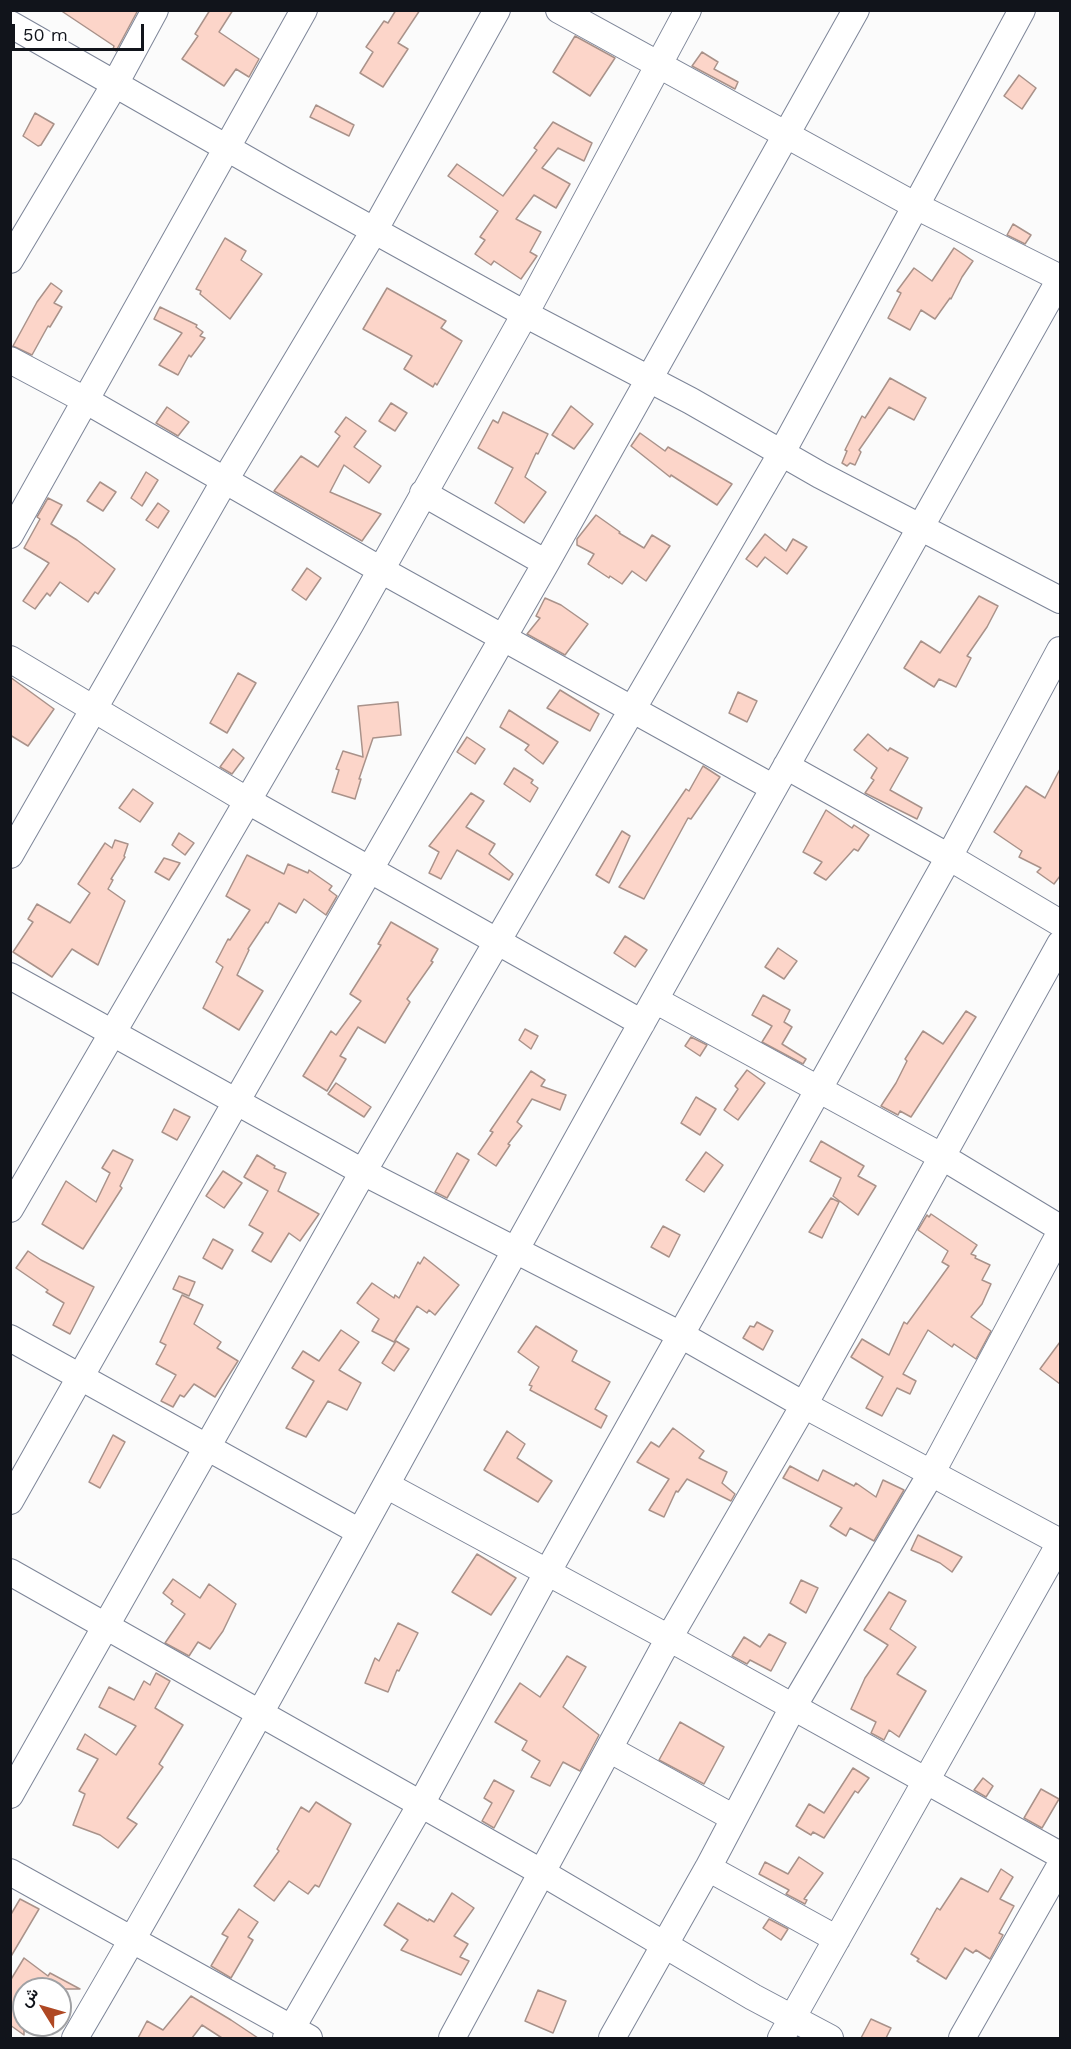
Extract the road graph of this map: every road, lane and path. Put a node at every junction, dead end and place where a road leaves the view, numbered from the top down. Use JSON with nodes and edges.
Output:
{"nodes":[{"id":1,"x":155,"y":10,"type":"edge"},
{"id":2,"x":304,"y":10,"type":"edge"},
{"id":3,"x":497,"y":10,"type":"edge"},
{"id":4,"x":559,"y":10,"type":"edge"},
{"id":5,"x":688,"y":10,"type":"edge"},
{"id":6,"x":856,"y":10,"type":"edge"},
{"id":7,"x":1022,"y":10,"type":"edge"},
{"id":8,"x":10,"y":24,"type":"edge"},
{"id":9,"x":658,"y":65,"type":"junction"},
{"id":10,"x":115,"y":84,"type":"junction"},
{"id":11,"x":785,"y":136,"type":"junction"},
{"id":12,"x":227,"y":147,"type":"junction"},
{"id":13,"x":916,"y":206,"type":"junction"},
{"id":14,"x":374,"y":231,"type":"junction"},
{"id":15,"x":10,"y":260,"type":"edge"},
{"id":16,"x":1060,"y":278,"type":"edge"},
{"id":17,"x":525,"y":314,"type":"junction"},
{"id":18,"x":10,"y":360,"type":"edge"},
{"id":19,"x":650,"y":380,"type":"junction"},
{"id":20,"x":85,"y":400,"type":"junction"},
{"id":21,"x":782,"y":453,"type":"junction"},
{"id":22,"x":225,"y":480,"type":"junction"},
{"id":23,"x":423,"y":493,"type":"junction"},
{"id":24,"x":919,"y":528,"type":"junction"},
{"id":25,"x":10,"y":535,"type":"edge"},
{"id":26,"x":546,"y":563,"type":"junction"},
{"id":27,"x":381,"y":570,"type":"junction"},
{"id":28,"x":1060,"y":600,"type":"edge"},
{"id":29,"x":503,"y":638,"type":"junction"},
{"id":30,"x":1060,"y":650,"type":"edge"},
{"id":31,"x":10,"y":659,"type":"edge"},
{"id":32,"x":96,"y":709,"type":"junction"},
{"id":33,"x":632,"y":710,"type":"junction"},
{"id":34,"x":786,"y":766,"type":"junction"},
{"id":35,"x":774,"y":788,"type":"junction"},
{"id":36,"x":248,"y":801,"type":"junction"},
{"id":37,"x":10,"y":855,"type":"edge"},
{"id":38,"x":949,"y":857,"type":"junction"},
{"id":39,"x":370,"y":869,"type":"junction"},
{"id":40,"x":1060,"y":923,"type":"edge"},
{"id":41,"x":498,"y":941,"type":"junction"},
{"id":42,"x":1060,"y":944,"type":"edge"},
{"id":43,"x":10,"y":976,"type":"edge"},
{"id":44,"x":655,"y":1000,"type":"junction"},
{"id":45,"x":642,"y":1023,"type":"junction"},
{"id":46,"x":112,"y":1033,"type":"junction"},
{"id":47,"x":819,"y":1089,"type":"junction"},
{"id":48,"x":236,"y":1102,"type":"junction"},
{"id":49,"x":941,"y":1156,"type":"junction"},
{"id":50,"x":363,"y":1172,"type":"junction"},
{"id":51,"x":10,"y":1209,"type":"edge"},
{"id":52,"x":1060,"y":1228,"type":"edge"},
{"id":53,"x":1060,"y":1233,"type":"edge"},
{"id":54,"x":516,"y":1250,"type":"junction"},
{"id":55,"x":681,"y":1335,"type":"junction"},
{"id":56,"x":10,"y":1338,"type":"edge"},
{"id":57,"x":81,"y":1378,"type":"junction"},
{"id":58,"x":804,"y":1405,"type":"junction"},
{"id":59,"x":207,"y":1448,"type":"junction"},
{"id":60,"x":932,"y":1472,"type":"junction"},
{"id":61,"x":386,"y":1485,"type":"junction"},
{"id":62,"x":10,"y":1502,"type":"edge"},
{"id":63,"x":360,"y":1532,"type":"junction"},
{"id":64,"x":1060,"y":1543,"type":"edge"},
{"id":65,"x":10,"y":1572,"type":"edge"},
{"id":66,"x":547,"y":1573,"type":"junction"},
{"id":67,"x":106,"y":1625,"type":"junction"},
{"id":68,"x":669,"y":1638,"type":"junction"},
{"id":69,"x":793,"y":1707,"type":"junction"},
{"id":70,"x":261,"y":1712,"type":"junction"},
{"id":71,"x":609,"y":1749,"type":"junction"},
{"id":72,"x":927,"y":1781,"type":"junction"},
{"id":73,"x":10,"y":1795,"type":"edge"},
{"id":74,"x":421,"y":1804,"type":"junction"},
{"id":75,"x":734,"y":1818,"type":"junction"},
{"id":76,"x":1060,"y":1855,"type":"edge"},
{"id":77,"x":1060,"y":1866,"type":"edge"},
{"id":78,"x":708,"y":1868,"type":"junction"},
{"id":79,"x":10,"y":1872,"type":"edge"},
{"id":80,"x":541,"y":1872,"type":"junction"},
{"id":81,"x":837,"y":1939,"type":"junction"},
{"id":82,"x":133,"y":1940,"type":"junction"},
{"id":83,"x":664,"y":1945,"type":"junction"},
{"id":84,"x":786,"y":2028,"type":"edge"},
{"id":85,"x":296,"y":2035,"type":"edge"},
{"id":86,"x":75,"y":2038,"type":"edge"},
{"id":87,"x":452,"y":2038,"type":"edge"},
{"id":88,"x":612,"y":2038,"type":"edge"},
{"id":89,"x":830,"y":2038,"type":"edge"},
{"id":90,"x":962,"y":2038,"type":"edge"}],
"edges":[{"from":1,"to":10,"type":"street"},
{"from":2,"to":12,"type":"street"},
{"from":3,"to":14,"type":"street"},
{"from":4,"to":9,"type":"street"},
{"from":5,"to":9,"type":"street"},
{"from":6,"to":11,"type":"street"},
{"from":7,"to":13,"type":"street"},
{"from":8,"to":10,"type":"street"},
{"from":9,"to":11,"type":"street"},
{"from":9,"to":17,"type":"street"},
{"from":10,"to":12,"type":"street"},
{"from":10,"to":15,"type":"street"},
{"from":11,"to":13,"type":"street"},
{"from":11,"to":19,"type":"street"},
{"from":12,"to":14,"type":"street"},
{"from":12,"to":20,"type":"street"},
{"from":13,"to":16,"type":"street"},
{"from":13,"to":21,"type":"street"},
{"from":14,"to":17,"type":"street"},
{"from":14,"to":22,"type":"street"},
{"from":16,"to":24,"type":"street"},
{"from":17,"to":19,"type":"street"},
{"from":17,"to":23,"type":"street"},
{"from":18,"to":20,"type":"street"},
{"from":19,"to":21,"type":"street"},
{"from":19,"to":26,"type":"street"},
{"from":20,"to":22,"type":"street"},
{"from":20,"to":25,"type":"street"},
{"from":21,"to":24,"type":"street"},
{"from":21,"to":33,"type":"street"},
{"from":22,"to":27,"type":"street"},
{"from":22,"to":32,"type":"street"},
{"from":23,"to":26,"type":"street"},
{"from":23,"to":27,"type":"street"},
{"from":24,"to":28,"type":"street"},
{"from":24,"to":34,"type":"street"},
{"from":26,"to":29,"type":"street"},
{"from":27,"to":29,"type":"street"},
{"from":27,"to":36,"type":"street"},
{"from":29,"to":33,"type":"street"},
{"from":29,"to":39,"type":"street"},
{"from":30,"to":38,"type":"street"},
{"from":31,"to":32,"type":"street"},
{"from":32,"to":36,"type":"street"},
{"from":32,"to":37,"type":"street"},
{"from":33,"to":35,"type":"street"},
{"from":33,"to":41,"type":"street"},
{"from":34,"to":35,"type":"street"},
{"from":34,"to":38,"type":"street"},
{"from":35,"to":44,"type":"street"},
{"from":36,"to":39,"type":"street"},
{"from":36,"to":46,"type":"street"},
{"from":38,"to":40,"type":"street"},
{"from":38,"to":47,"type":"street"},
{"from":39,"to":41,"type":"street"},
{"from":39,"to":48,"type":"street"},
{"from":41,"to":45,"type":"street"},
{"from":41,"to":50,"type":"street"},
{"from":42,"to":49,"type":"street"},
{"from":43,"to":46,"type":"street"},
{"from":44,"to":45,"type":"street"},
{"from":44,"to":47,"type":"street"},
{"from":45,"to":54,"type":"street"},
{"from":46,"to":48,"type":"street"},
{"from":46,"to":51,"type":"street"},
{"from":47,"to":49,"type":"street"},
{"from":47,"to":55,"type":"street"},
{"from":48,"to":50,"type":"street"},
{"from":48,"to":57,"type":"street"},
{"from":49,"to":52,"type":"street"},
{"from":49,"to":58,"type":"street"},
{"from":50,"to":54,"type":"street"},
{"from":50,"to":59,"type":"street"},
{"from":53,"to":60,"type":"street"},
{"from":54,"to":55,"type":"street"},
{"from":54,"to":61,"type":"street"},
{"from":55,"to":58,"type":"street"},
{"from":55,"to":66,"type":"street"},
{"from":56,"to":57,"type":"street"},
{"from":57,"to":59,"type":"street"},
{"from":57,"to":62,"type":"street"},
{"from":58,"to":60,"type":"street"},
{"from":58,"to":68,"type":"street"},
{"from":59,"to":63,"type":"street"},
{"from":59,"to":67,"type":"street"},
{"from":60,"to":64,"type":"street"},
{"from":60,"to":69,"type":"street"},
{"from":61,"to":63,"type":"street"},
{"from":61,"to":66,"type":"street"},
{"from":63,"to":70,"type":"street"},
{"from":64,"to":72,"type":"street"},
{"from":65,"to":67,"type":"street"},
{"from":66,"to":68,"type":"street"},
{"from":66,"to":74,"type":"street"},
{"from":67,"to":70,"type":"street"},
{"from":67,"to":73,"type":"street"},
{"from":68,"to":69,"type":"street"},
{"from":68,"to":71,"type":"street"},
{"from":69,"to":72,"type":"street"},
{"from":69,"to":75,"type":"street"},
{"from":70,"to":74,"type":"street"},
{"from":70,"to":82,"type":"street"},
{"from":71,"to":75,"type":"street"},
{"from":71,"to":80,"type":"street"},
{"from":72,"to":76,"type":"street"},
{"from":72,"to":81,"type":"street"},
{"from":74,"to":80,"type":"street"},
{"from":74,"to":85,"type":"street"},
{"from":75,"to":78,"type":"street"},
{"from":77,"to":90,"type":"street"},
{"from":78,"to":81,"type":"street"},
{"from":78,"to":83,"type":"street"},
{"from":79,"to":82,"type":"street"},
{"from":80,"to":83,"type":"street"},
{"from":80,"to":87,"type":"street"},
{"from":81,"to":84,"type":"street"},
{"from":82,"to":85,"type":"street"},
{"from":82,"to":86,"type":"street"},
{"from":83,"to":84,"type":"street"},
{"from":83,"to":88,"type":"street"},
{"from":84,"to":89,"type":"street"}]}
